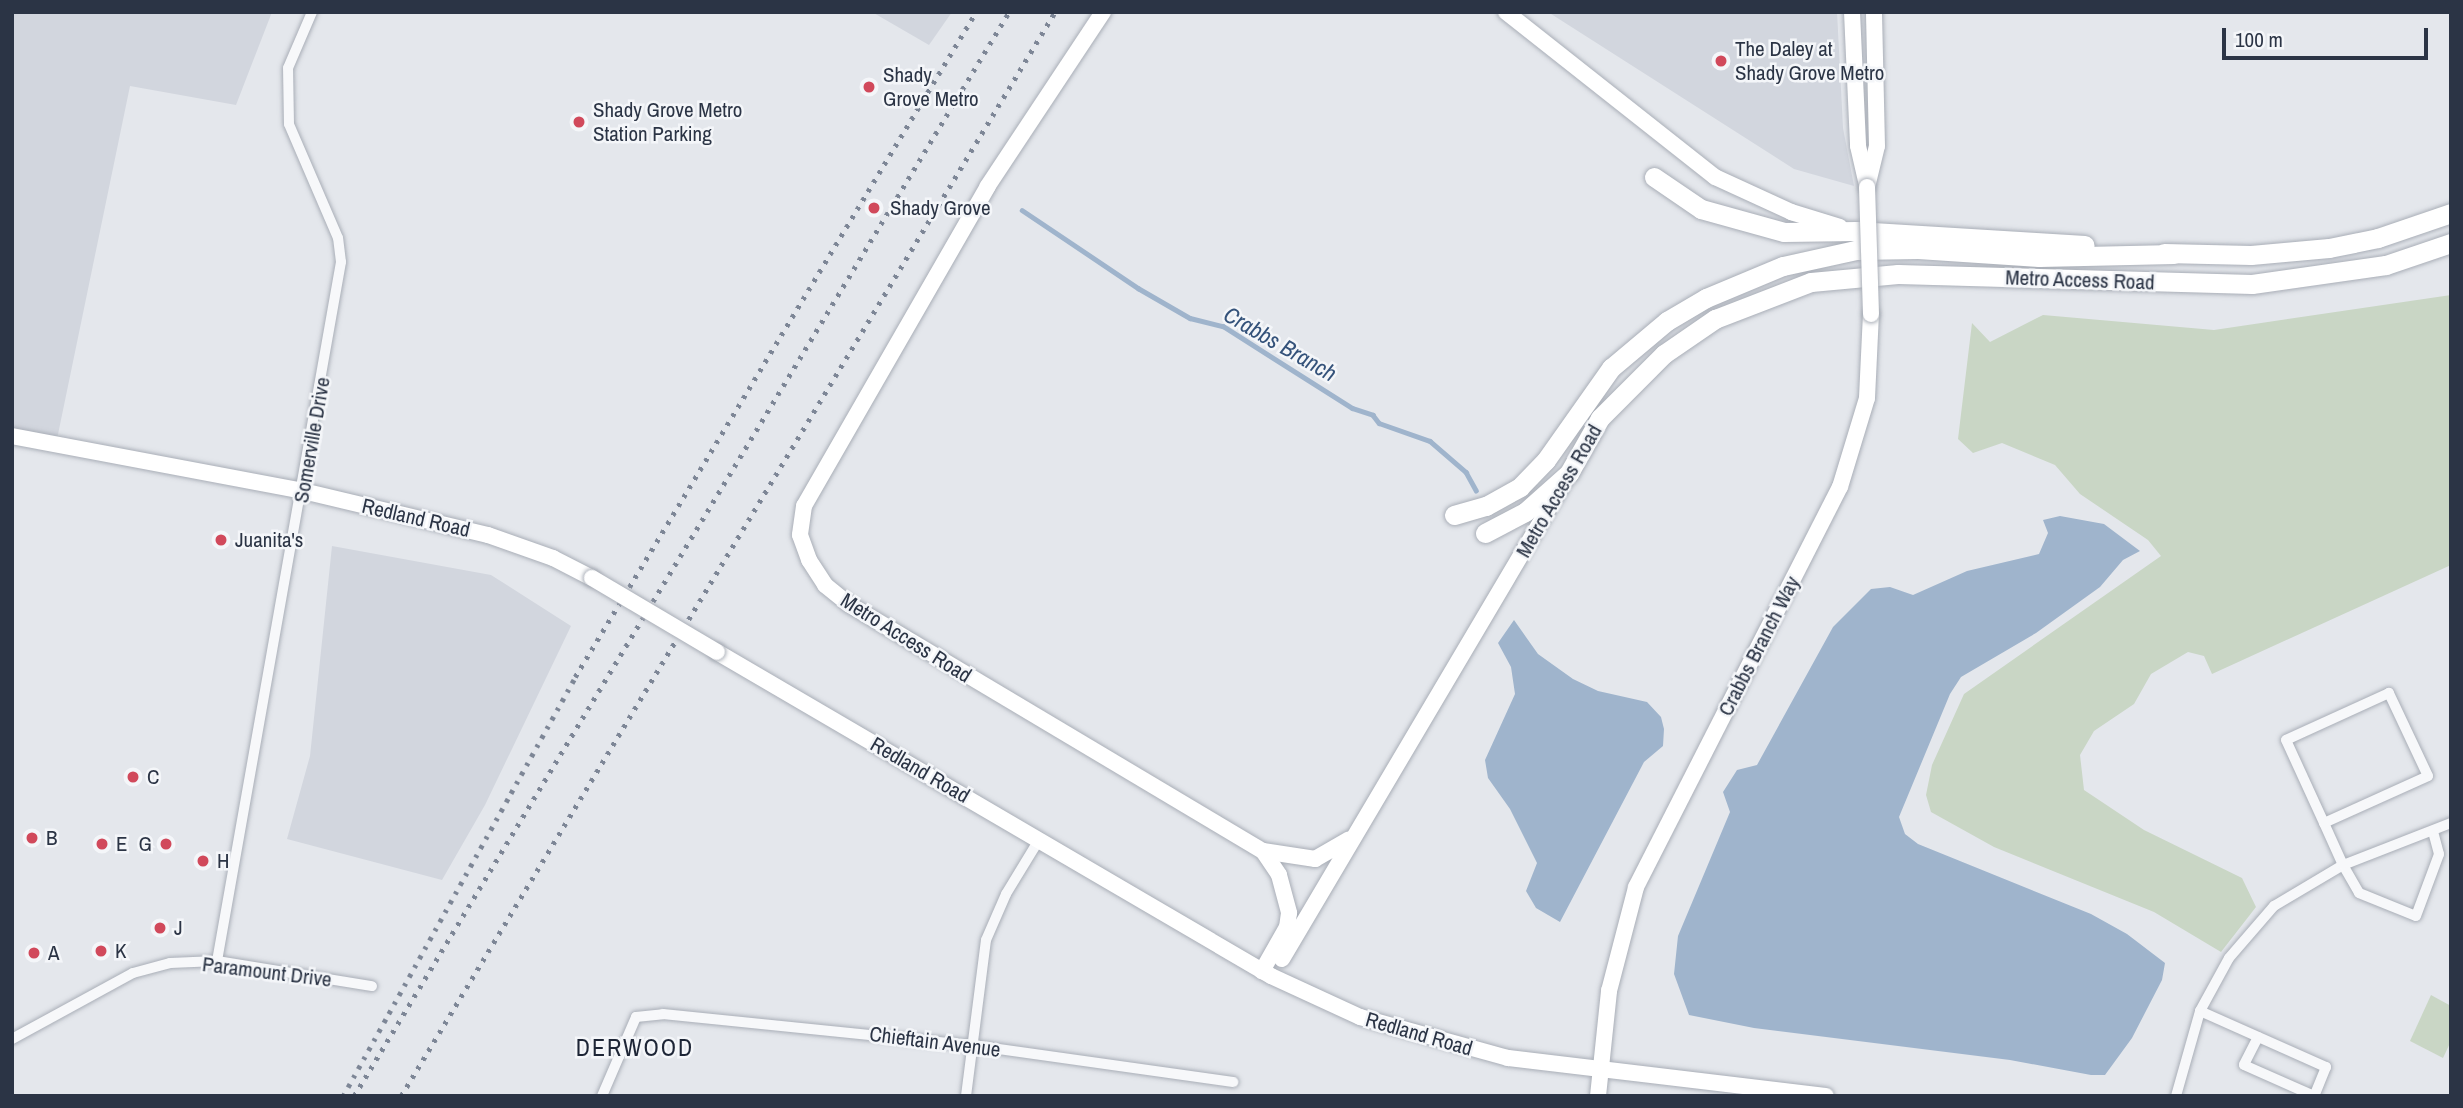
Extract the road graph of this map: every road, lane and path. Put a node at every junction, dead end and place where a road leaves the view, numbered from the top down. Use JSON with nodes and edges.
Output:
{"nodes":[{"id":1,"x":312,"y":12,"type":"edge"},
{"id":2,"x":1103,"y":12,"type":"edge"},
{"id":3,"x":1506,"y":12,"type":"edge"},
{"id":4,"x":1852,"y":12,"type":"edge"},
{"id":5,"x":1874,"y":12,"type":"edge"},
{"id":6,"x":1654,"y":177,"type":"dead end"},
{"id":7,"x":1867,"y":187,"type":"junction"},
{"id":8,"x":2451,"y":213,"type":"edge"},
{"id":9,"x":1856,"y":231,"type":"junction"},
{"id":10,"x":2451,"y":243,"type":"edge"},
{"id":11,"x":2174,"y":254,"type":"junction"},
{"id":12,"x":12,"y":436,"type":"edge"},
{"id":13,"x":1569,"y":473,"type":"junction"},
{"id":14,"x":303,"y":491,"type":"junction"},
{"id":15,"x":1454,"y":515,"type":"dead end"},
{"id":16,"x":1485,"y":533,"type":"dead end"},
{"id":17,"x":2324,"y":823,"type":"junction"},
{"id":18,"x":2451,"y":823,"type":"edge"},
{"id":19,"x":2433,"y":832,"type":"junction"},
{"id":20,"x":1356,"y":833,"type":"junction"},
{"id":21,"x":1039,"y":840,"type":"junction"},
{"id":22,"x":1263,"y":851,"type":"junction"},
{"id":23,"x":2343,"y":865,"type":"junction"},
{"id":24,"x":217,"y":961,"type":"junction"},
{"id":25,"x":1267,"y":974,"type":"junction"},
{"id":26,"x":372,"y":986,"type":"dead end"},
{"id":27,"x":2200,"y":1011,"type":"junction"},
{"id":28,"x":2258,"y":1037,"type":"junction"},
{"id":29,"x":12,"y":1038,"type":"edge"},
{"id":30,"x":970,"y":1045,"type":"junction"},
{"id":31,"x":1602,"y":1069,"type":"junction"},
{"id":32,"x":1233,"y":1082,"type":"dead end"},
{"id":33,"x":602,"y":1096,"type":"edge"},
{"id":34,"x":966,"y":1096,"type":"edge"},
{"id":35,"x":1598,"y":1096,"type":"edge"},
{"id":36,"x":1826,"y":1096,"type":"edge"},
{"id":37,"x":2176,"y":1096,"type":"edge"},
{"id":38,"x":2314,"y":1096,"type":"edge"}],
"edges":[{"from":1,"to":14,"type":"street","name":"Somerville Drive"},
{"from":2,"to":22,"type":"main road","name":"Metro Access Road"},
{"from":3,"to":9,"type":"main road","name":"Metro Access Road"},
{"from":4,"to":7,"type":"main road","name":"Crabbs Branch Way"},
{"from":5,"to":7,"type":"main road","name":"Crabbs Branch Way"},
{"from":6,"to":9,"type":"highway"},
{"from":7,"to":31,"type":"main road","name":"Crabbs Branch Way","bridge":true},
{"from":8,"to":11,"type":"highway","name":"Metro Access Road"},
{"from":9,"to":11,"type":"highway","name":"Metro Access Road"},
{"from":10,"to":13,"type":"highway","name":"Metro Access Road"},
{"from":11,"to":15,"type":"highway"},
{"from":12,"to":14,"type":"main road","name":"Redland Road"},
{"from":13,"to":16,"type":"highway"},
{"from":13,"to":20,"type":"main road","name":"Metro Access Road"},
{"from":14,"to":21,"type":"main road","name":"Redland Road","bridge":true},
{"from":14,"to":24,"type":"street","name":"Somerville Drive"},
{"from":17,"to":17,"type":"street"},
{"from":17,"to":23,"type":"street"},
{"from":18,"to":19,"type":"street"},
{"from":19,"to":23,"type":"street"},
{"from":19,"to":23,"type":"street"},
{"from":20,"to":22,"type":"main road"},
{"from":20,"to":25,"type":"main road","name":"Metro Access Road"},
{"from":21,"to":25,"type":"main road","name":"Redland Road"},
{"from":21,"to":30,"type":"street"},
{"from":22,"to":25,"type":"main road","name":"Metro Access Road"},
{"from":23,"to":27,"type":"street"},
{"from":24,"to":26,"type":"street","name":"Paramount Drive"},
{"from":24,"to":29,"type":"street","name":"Paramount Drive"},
{"from":25,"to":31,"type":"main road","name":"Redland Road"},
{"from":27,"to":28,"type":"street"},
{"from":27,"to":37,"type":"street"},
{"from":28,"to":38,"type":"street"},
{"from":28,"to":38,"type":"street"},
{"from":30,"to":32,"type":"street","name":"Chieftain Avenue"},
{"from":30,"to":33,"type":"street","name":"Chieftain Avenue"},
{"from":30,"to":34,"type":"street"},
{"from":31,"to":35,"type":"main road","name":"Crabbs Branch Way"},
{"from":31,"to":36,"type":"main road","name":"Redland Road"}]}
